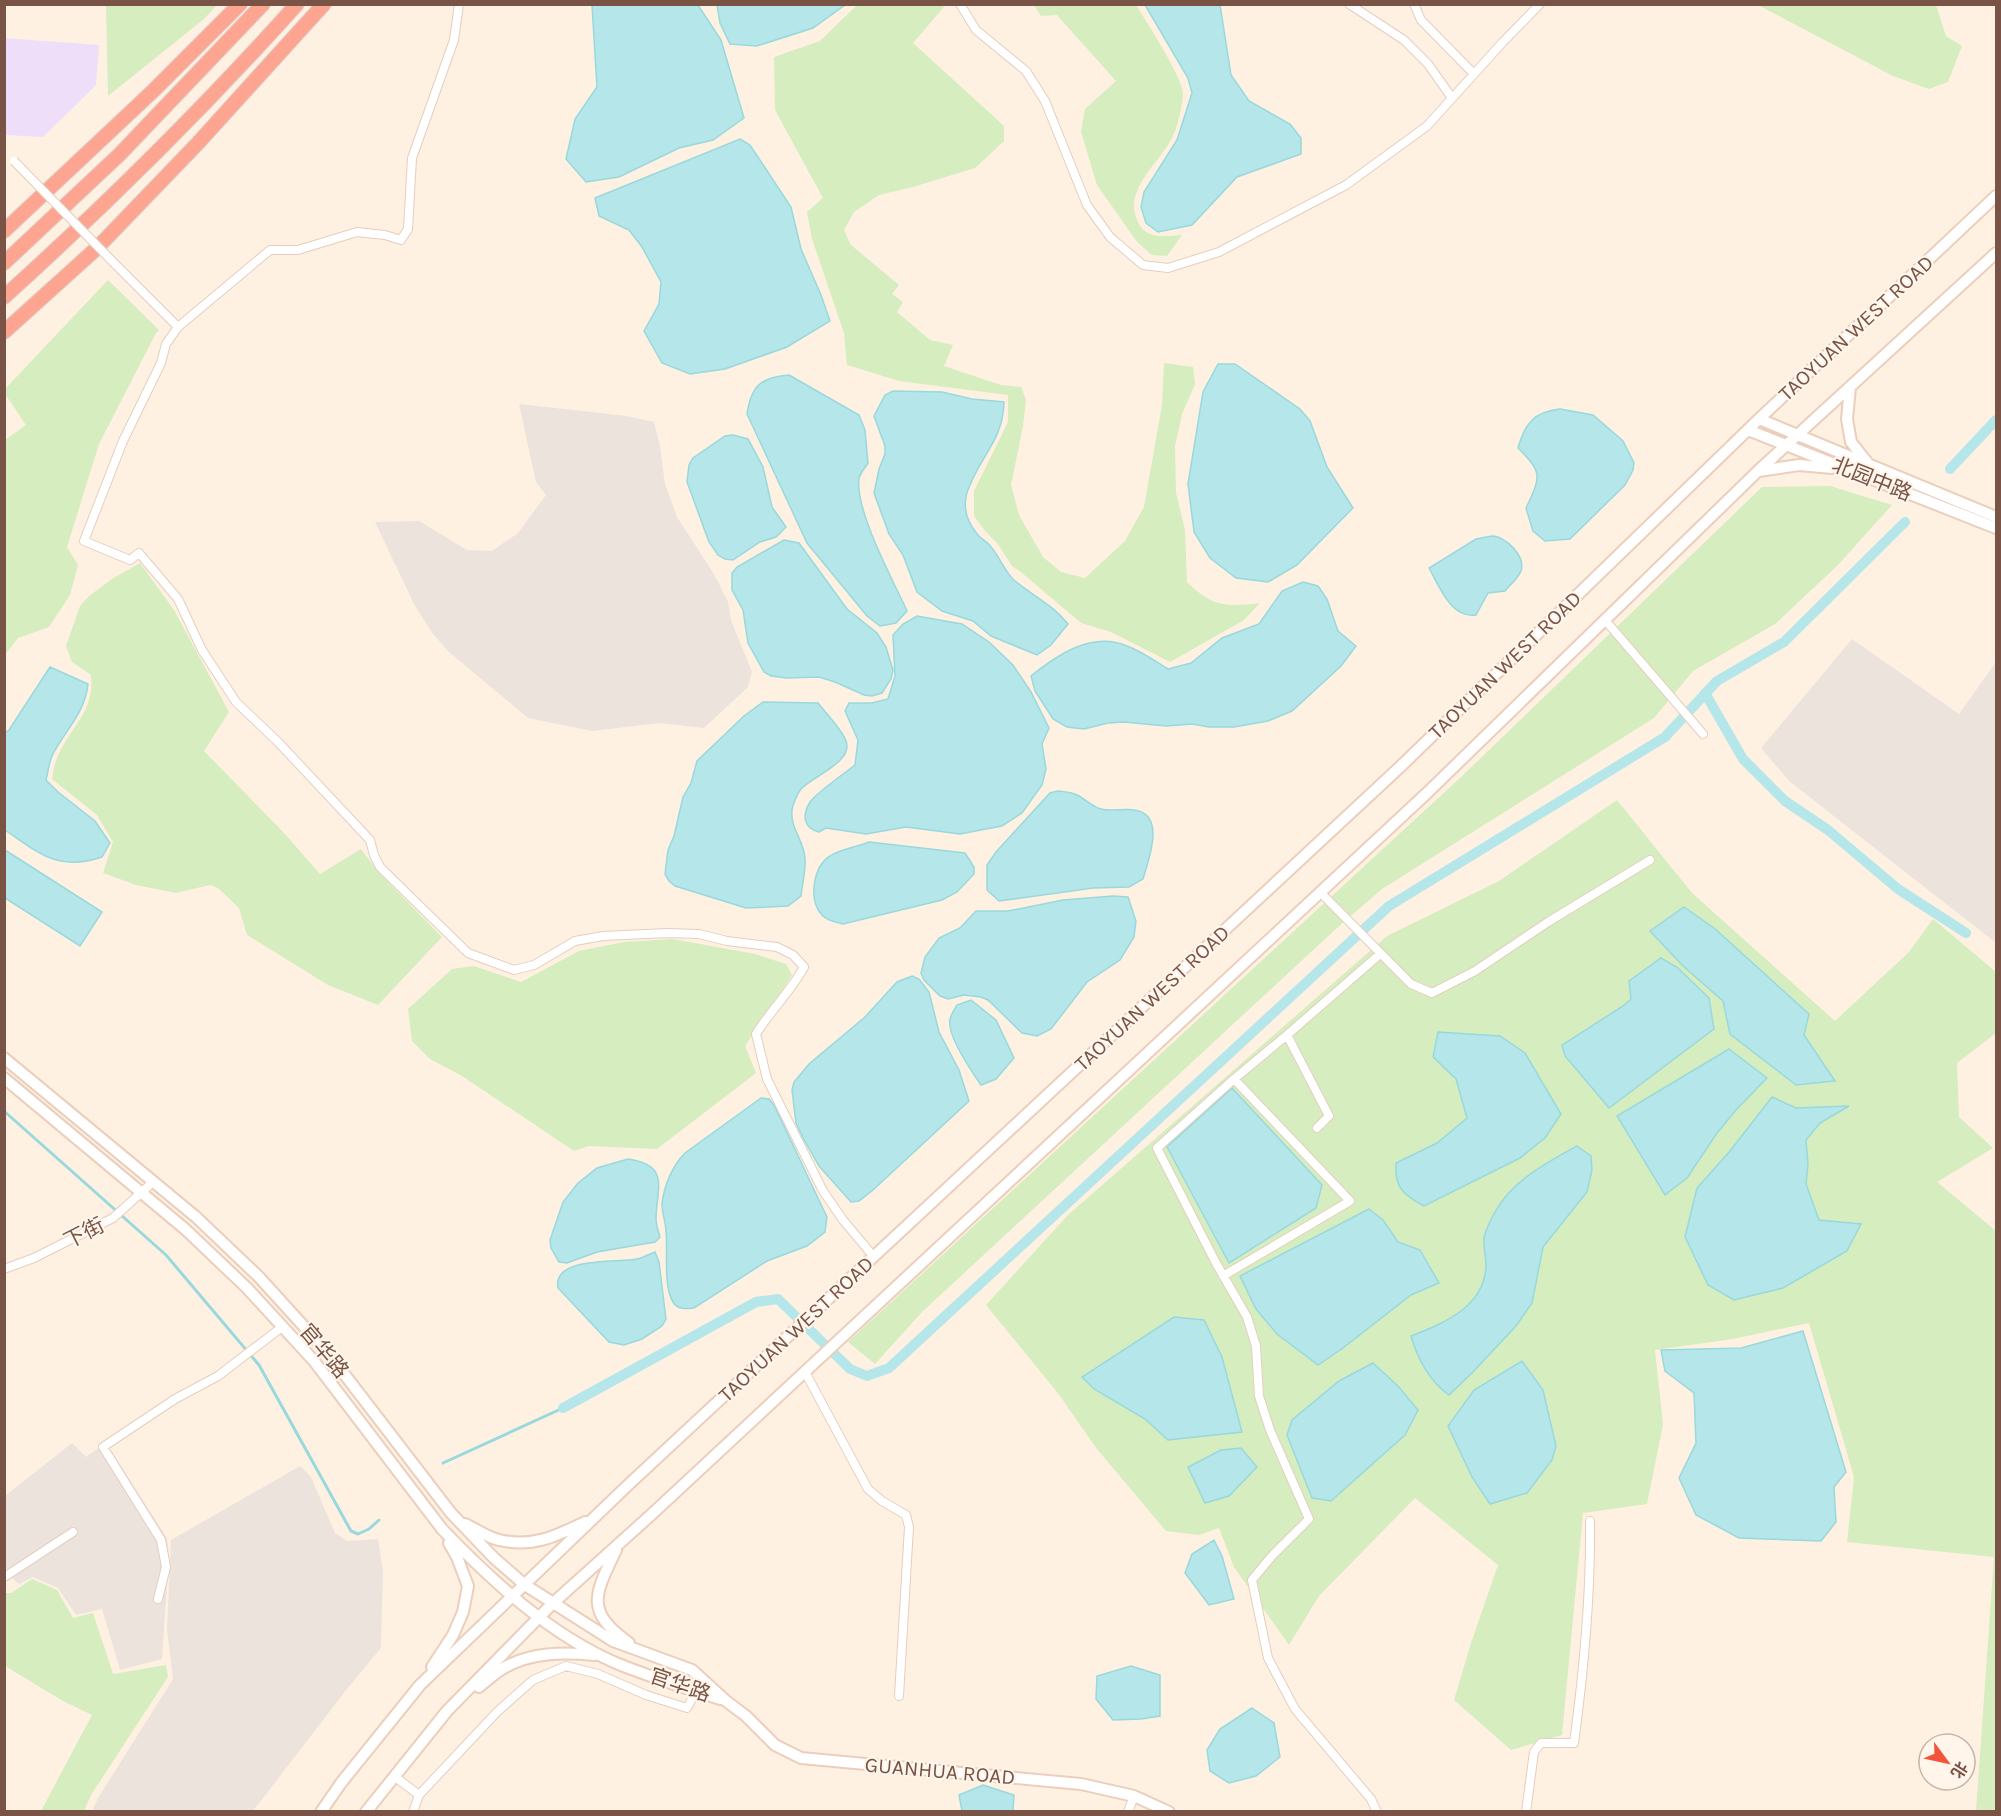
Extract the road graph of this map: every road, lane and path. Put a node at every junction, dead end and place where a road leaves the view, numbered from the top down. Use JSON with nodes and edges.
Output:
{"nodes":[{"id":1,"x":240,"y":4,"type":"edge"},
{"id":2,"x":263,"y":4,"type":"edge"},
{"id":3,"x":297,"y":4,"type":"edge"},
{"id":4,"x":324,"y":4,"type":"edge"},
{"id":5,"x":459,"y":4,"type":"edge"},
{"id":6,"x":960,"y":4,"type":"edge"},
{"id":7,"x":1349,"y":4,"type":"edge"},
{"id":8,"x":1414,"y":4,"type":"edge"},
{"id":9,"x":1540,"y":4,"type":"edge"},
{"id":10,"x":1474,"y":74,"type":"junction"},
{"id":11,"x":1452,"y":98,"type":"junction"},
{"id":12,"x":4,"y":159,"type":"edge"},
{"id":13,"x":1996,"y":196,"type":"edge"},
{"id":14,"x":4,"y":231,"type":"edge"},
{"id":15,"x":1996,"y":253,"type":"edge"},
{"id":16,"x":4,"y":263,"type":"edge"},
{"id":17,"x":4,"y":297,"type":"edge"},
{"id":18,"x":178,"y":327,"type":"junction"},
{"id":19,"x":4,"y":332,"type":"edge"},
{"id":20,"x":1850,"y":387,"type":"junction"},
{"id":21,"x":1759,"y":419,"type":"junction"},
{"id":22,"x":1748,"y":430,"type":"junction"},
{"id":23,"x":1797,"y":435,"type":"junction"},
{"id":24,"x":1786,"y":445,"type":"junction"},
{"id":25,"x":1869,"y":464,"type":"junction"},
{"id":26,"x":1845,"y":468,"type":"junction"},
{"id":27,"x":1758,"y":471,"type":"junction"},
{"id":28,"x":1996,"y":517,"type":"edge"},
{"id":29,"x":1996,"y":528,"type":"edge"},
{"id":30,"x":1605,"y":620,"type":"junction"},
{"id":31,"x":1703,"y":734,"type":"dead end"},
{"id":32,"x":1650,"y":861,"type":"dead end"},
{"id":33,"x":1320,"y":892,"type":"junction"},
{"id":34,"x":1380,"y":954,"type":"junction"},
{"id":35,"x":1287,"y":1035,"type":"junction"},
{"id":36,"x":4,"y":1058,"type":"edge"},
{"id":37,"x":4,"y":1078,"type":"edge"},
{"id":38,"x":1234,"y":1079,"type":"junction"},
{"id":39,"x":1317,"y":1128,"type":"dead end"},
{"id":40,"x":153,"y":1182,"type":"junction"},
{"id":41,"x":142,"y":1192,"type":"junction"},
{"id":42,"x":874,"y":1257,"type":"junction"},
{"id":43,"x":4,"y":1269,"type":"edge"},
{"id":44,"x":1223,"y":1276,"type":"junction"},
{"id":45,"x":282,"y":1327,"type":"junction"},
{"id":46,"x":805,"y":1372,"type":"junction"},
{"id":47,"x":594,"y":1518,"type":"junction"},
{"id":48,"x":458,"y":1520,"type":"junction"},
{"id":49,"x":1590,"y":1521,"type":"dead end"},
{"id":50,"x":442,"y":1529,"type":"junction"},
{"id":51,"x":73,"y":1532,"type":"dead end"},
{"id":52,"x":618,"y":1544,"type":"junction"},
{"id":53,"x":4,"y":1575,"type":"edge"},
{"id":54,"x":525,"y":1585,"type":"junction"},
{"id":55,"x":513,"y":1596,"type":"junction"},
{"id":56,"x":158,"y":1599,"type":"dead end"},
{"id":57,"x":552,"y":1604,"type":"junction"},
{"id":58,"x":540,"y":1617,"type":"junction"},
{"id":59,"x":641,"y":1652,"type":"junction"},
{"id":60,"x":604,"y":1656,"type":"junction"},
{"id":61,"x":420,"y":1685,"type":"junction"},
{"id":62,"x":696,"y":1691,"type":"junction"},
{"id":63,"x":899,"y":1696,"type":"dead end"},
{"id":64,"x":726,"y":1701,"type":"junction"},
{"id":65,"x":447,"y":1711,"type":"junction"},
{"id":66,"x":394,"y":1776,"type":"junction"},
{"id":67,"x":418,"y":1795,"type":"junction"},
{"id":68,"x":1134,"y":1796,"type":"junction"},
{"id":69,"x":321,"y":1812,"type":"edge"},
{"id":70,"x":366,"y":1812,"type":"edge"},
{"id":71,"x":413,"y":1812,"type":"edge"},
{"id":72,"x":1128,"y":1812,"type":"edge"},
{"id":73,"x":1169,"y":1812,"type":"edge"},
{"id":74,"x":1377,"y":1812,"type":"edge"},
{"id":75,"x":1526,"y":1812,"type":"edge"}],
"edges":[{"from":1,"to":14,"type":"highway"},
{"from":2,"to":16,"type":"highway"},
{"from":3,"to":17,"type":"highway"},
{"from":4,"to":19,"type":"highway"},
{"from":5,"to":18,"type":"street"},
{"from":6,"to":11,"type":"street"},
{"from":7,"to":11,"type":"street"},
{"from":8,"to":10,"type":"street"},
{"from":9,"to":10,"type":"street"},
{"from":10,"to":11,"type":"street"},
{"from":12,"to":18,"type":"street","bridge":true},
{"from":13,"to":21,"type":"main road","name":"TAOYUAN WEST ROAD"},
{"from":15,"to":20,"type":"main road","name":"TAOYUAN WEST ROAD"},
{"from":18,"to":42,"type":"street"},
{"from":20,"to":23,"type":"main road","name":"TAOYUAN WEST ROAD"},
{"from":20,"to":25,"type":"main road"},
{"from":21,"to":22,"type":"main road","name":"TAOYUAN WEST ROAD"},
{"from":21,"to":23,"type":"main road","name":"北园中路"},
{"from":22,"to":24,"type":"main road","name":"北园中路"},
{"from":22,"to":42,"type":"main road","name":"TAOYUAN WEST ROAD"},
{"from":23,"to":24,"type":"main road","name":"TAOYUAN WEST ROAD"},
{"from":23,"to":25,"type":"main road","name":"北园中路"},
{"from":24,"to":26,"type":"main road","name":"北园中路"},
{"from":24,"to":27,"type":"main road","name":"TAOYUAN WEST ROAD"},
{"from":25,"to":28,"type":"main road","name":"北园中路"},
{"from":26,"to":27,"type":"main road"},
{"from":26,"to":29,"type":"main road","name":"北园中路"},
{"from":27,"to":30,"type":"main road","name":"TAOYUAN WEST ROAD"},
{"from":30,"to":31,"type":"street"},
{"from":30,"to":33,"type":"main road","name":"TAOYUAN WEST ROAD"},
{"from":32,"to":34,"type":"street"},
{"from":33,"to":34,"type":"street"},
{"from":33,"to":46,"type":"main road","name":"TAOYUAN WEST ROAD"},
{"from":34,"to":35,"type":"street"},
{"from":35,"to":38,"type":"street"},
{"from":35,"to":39,"type":"street"},
{"from":36,"to":40,"type":"main road","name":"官华路"},
{"from":37,"to":41,"type":"main road","name":"官华路"},
{"from":38,"to":44,"type":"street"},
{"from":38,"to":44,"type":"street"},
{"from":40,"to":41,"type":"street","name":"下街"},
{"from":40,"to":48,"type":"main road","name":"官华路"},
{"from":41,"to":43,"type":"street","name":"下街"},
{"from":41,"to":45,"type":"main road","name":"官华路"},
{"from":42,"to":47,"type":"main road","name":"TAOYUAN WEST ROAD"},
{"from":44,"to":74,"type":"street"},
{"from":45,"to":50,"type":"main road","name":"官华路"},
{"from":45,"to":56,"type":"street"},
{"from":46,"to":52,"type":"main road","name":"TAOYUAN WEST ROAD"},
{"from":46,"to":63,"type":"street"},
{"from":47,"to":48,"type":"main road"},
{"from":47,"to":54,"type":"main road","name":"TAOYUAN WEST ROAD"},
{"from":48,"to":54,"type":"main road","name":"官华路"},
{"from":49,"to":75,"type":"street"},
{"from":50,"to":55,"type":"main road","name":"官华路"},
{"from":50,"to":61,"type":"main road"},
{"from":51,"to":53,"type":"street"},
{"from":52,"to":57,"type":"main road","name":"TAOYUAN WEST ROAD"},
{"from":52,"to":59,"type":"main road"},
{"from":54,"to":55,"type":"main road","name":"TAOYUAN WEST ROAD"},
{"from":54,"to":57,"type":"main road","name":"官华路"},
{"from":55,"to":58,"type":"main road","name":"官华路"},
{"from":55,"to":61,"type":"main road","name":"TAOYUAN WEST ROAD"},
{"from":57,"to":58,"type":"main road","name":"TAOYUAN WEST ROAD"},
{"from":57,"to":59,"type":"main road","name":"官华路"},
{"from":58,"to":60,"type":"main road","name":"官华路"},
{"from":58,"to":65,"type":"main road","name":"TAOYUAN WEST ROAD"},
{"from":59,"to":64,"type":"main road","name":"官华路"},
{"from":60,"to":62,"type":"main road","name":"官华路"},
{"from":60,"to":65,"type":"main road"},
{"from":61,"to":69,"type":"main road","name":"TAOYUAN WEST ROAD"},
{"from":62,"to":64,"type":"main road","name":"官华路"},
{"from":62,"to":67,"type":"street"},
{"from":64,"to":68,"type":"main road","name":"GUANHUA ROAD"},
{"from":65,"to":66,"type":"main road","name":"TAOYUAN WEST ROAD"},
{"from":66,"to":67,"type":"street"},
{"from":66,"to":70,"type":"main road","name":"TAOYUAN WEST ROAD"},
{"from":67,"to":71,"type":"street"},
{"from":68,"to":72,"type":"street"},
{"from":68,"to":73,"type":"main road","name":"GUANHUA ROAD"}]}
